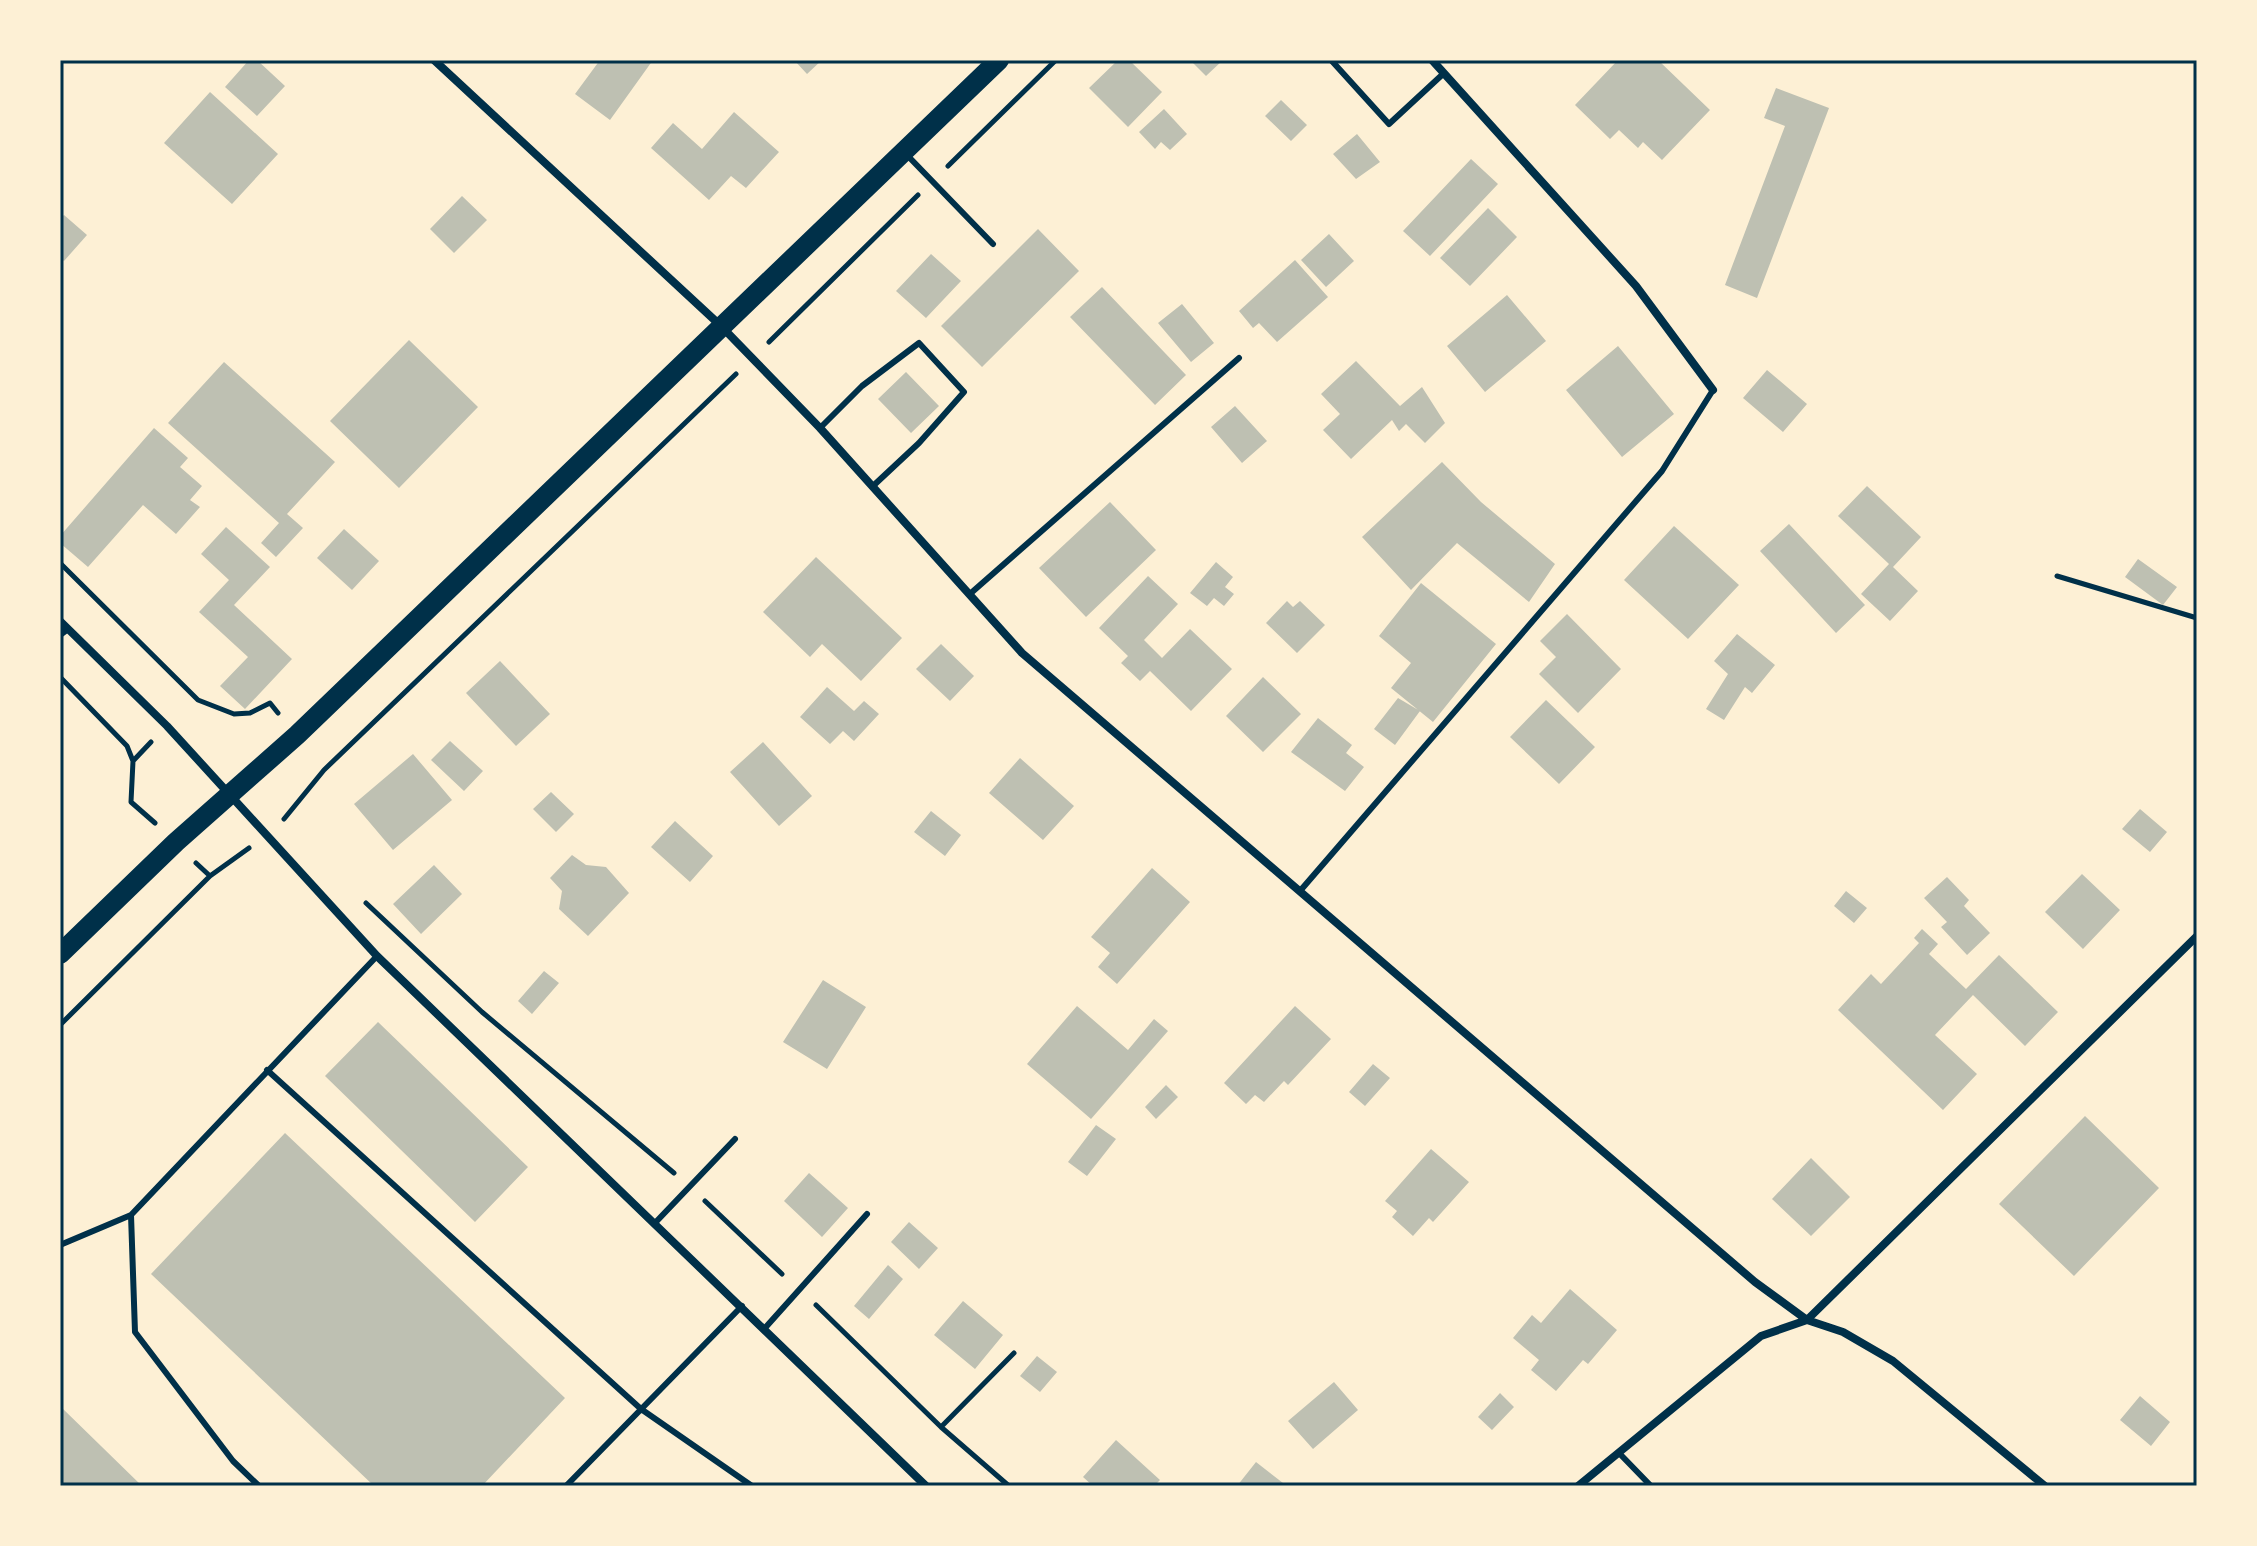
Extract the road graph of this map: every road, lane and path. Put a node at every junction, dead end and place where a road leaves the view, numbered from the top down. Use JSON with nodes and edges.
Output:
{"nodes":[{"id":1,"x":434,"y":60,"type":"edge"},
{"id":2,"x":999,"y":60,"type":"edge"},
{"id":3,"x":1056,"y":60,"type":"edge"},
{"id":4,"x":1331,"y":60,"type":"edge"},
{"id":5,"x":1432,"y":60,"type":"edge"},
{"id":6,"x":1443,"y":74,"type":"junction"},
{"id":7,"x":904,"y":151,"type":"junction"},
{"id":8,"x":932,"y":181,"type":"junction"},
{"id":9,"x":993,"y":244,"type":"dead end"},
{"id":10,"x":721,"y":326,"type":"junction"},
{"id":11,"x":1239,"y":358,"type":"dead end"},
{"id":12,"x":752,"y":359,"type":"junction"},
{"id":13,"x":1713,"y":390,"type":"joint"},
{"id":14,"x":820,"y":428,"type":"junction"},
{"id":15,"x":873,"y":486,"type":"junction"},
{"id":16,"x":60,"y":563,"type":"edge"},
{"id":17,"x":2057,"y":576,"type":"dead end"},
{"id":18,"x":971,"y":593,"type":"junction"},
{"id":19,"x":2197,"y":618,"type":"edge"},
{"id":20,"x":60,"y":621,"type":"edge"},
{"id":21,"x":64,"y":632,"type":"edge"},
{"id":22,"x":60,"y":677,"type":"edge"},
{"id":23,"x":297,"y":735,"type":"junction"},
{"id":24,"x":324,"y":770,"type":"junction"},
{"id":25,"x":232,"y":796,"type":"junction"},
{"id":26,"x":283,"y":820,"type":"junction"},
{"id":27,"x":294,"y":831,"type":"dead end"},
{"id":28,"x":265,"y":836,"type":"junction"},
{"id":29,"x":176,"y":842,"type":"junction"},
{"id":30,"x":210,"y":876,"type":"junction"},
{"id":31,"x":1300,"y":891,"type":"junction"},
{"id":32,"x":357,"y":894,"type":"dead end"},
{"id":33,"x":2197,"y":936,"type":"edge"},
{"id":34,"x":60,"y":954,"type":"edge"},
{"id":35,"x":377,"y":956,"type":"junction"},
{"id":36,"x":60,"y":1025,"type":"edge"},
{"id":37,"x":267,"y":1070,"type":"junction"},
{"id":38,"x":735,"y":1139,"type":"dead end"},
{"id":39,"x":690,"y":1187,"type":"junction"},
{"id":40,"x":867,"y":1214,"type":"dead end"},
{"id":41,"x":131,"y":1215,"type":"junction"},
{"id":42,"x":654,"y":1224,"type":"junction"},
{"id":43,"x":60,"y":1245,"type":"edge"},
{"id":44,"x":799,"y":1290,"type":"junction"},
{"id":45,"x":742,"y":1306,"type":"junction"},
{"id":46,"x":1807,"y":1320,"type":"junction"},
{"id":47,"x":765,"y":1328,"type":"junction"},
{"id":48,"x":1014,"y":1353,"type":"dead end"},
{"id":49,"x":641,"y":1409,"type":"junction"},
{"id":50,"x":941,"y":1427,"type":"junction"},
{"id":51,"x":1619,"y":1453,"type":"junction"},
{"id":52,"x":259,"y":1486,"type":"edge"},
{"id":53,"x":566,"y":1486,"type":"edge"},
{"id":54,"x":752,"y":1486,"type":"edge"},
{"id":55,"x":926,"y":1486,"type":"edge"},
{"id":56,"x":1009,"y":1486,"type":"edge"},
{"id":57,"x":1578,"y":1486,"type":"edge"},
{"id":58,"x":1651,"y":1486,"type":"edge"},
{"id":59,"x":2045,"y":1486,"type":"edge"}],
"edges":[{"from":1,"to":10,"type":"street"},
{"from":2,"to":7,"type":"main road"},
{"from":3,"to":8,"type":"path"},
{"from":4,"to":6,"type":"lane"},
{"from":5,"to":6,"type":"street"},
{"from":6,"to":13,"type":"street"},
{"from":7,"to":8,"type":"lane"},
{"from":7,"to":10,"type":"main road"},
{"from":8,"to":9,"type":"lane"},
{"from":8,"to":12,"type":"path"},
{"from":10,"to":12,"type":"street"},
{"from":10,"to":23,"type":"main road"},
{"from":11,"to":18,"type":"lane"},
{"from":12,"to":14,"type":"street"},
{"from":12,"to":24,"type":"path"},
{"from":13,"to":31,"type":"lane"},
{"from":14,"to":15,"type":"street"},
{"from":14,"to":15,"type":"lane"},
{"from":15,"to":18,"type":"street"},
{"from":16,"to":23,"type":"path"},
{"from":17,"to":19,"type":"path"},
{"from":18,"to":31,"type":"street"},
{"from":20,"to":21,"type":"street"},
{"from":21,"to":25,"type":"street"},
{"from":22,"to":29,"type":"path"},
{"from":23,"to":24,"type":"path"},
{"from":23,"to":25,"type":"main road"},
{"from":24,"to":26,"type":"path"},
{"from":25,"to":28,"type":"street"},
{"from":25,"to":29,"type":"main road"},
{"from":26,"to":27,"type":"path"},
{"from":26,"to":28,"type":"path"},
{"from":28,"to":30,"type":"path"},
{"from":28,"to":35,"type":"street"},
{"from":29,"to":30,"type":"path"},
{"from":29,"to":34,"type":"main road"},
{"from":30,"to":36,"type":"path"},
{"from":31,"to":46,"type":"street"},
{"from":32,"to":39,"type":"path"},
{"from":33,"to":46,"type":"street"},
{"from":35,"to":37,"type":"lane"},
{"from":35,"to":42,"type":"street"},
{"from":37,"to":41,"type":"lane"},
{"from":37,"to":49,"type":"lane"},
{"from":38,"to":39,"type":"lane"},
{"from":39,"to":42,"type":"lane"},
{"from":39,"to":44,"type":"path"},
{"from":40,"to":44,"type":"lane"},
{"from":41,"to":43,"type":"lane"},
{"from":41,"to":52,"type":"lane"},
{"from":42,"to":45,"type":"street"},
{"from":44,"to":47,"type":"lane"},
{"from":44,"to":50,"type":"path"},
{"from":45,"to":47,"type":"street"},
{"from":45,"to":49,"type":"lane"},
{"from":46,"to":51,"type":"street"},
{"from":46,"to":59,"type":"street"},
{"from":47,"to":55,"type":"street"},
{"from":48,"to":50,"type":"path"},
{"from":49,"to":53,"type":"lane"},
{"from":49,"to":54,"type":"lane"},
{"from":50,"to":56,"type":"path"},
{"from":51,"to":57,"type":"street"},
{"from":51,"to":58,"type":"lane"}]}
